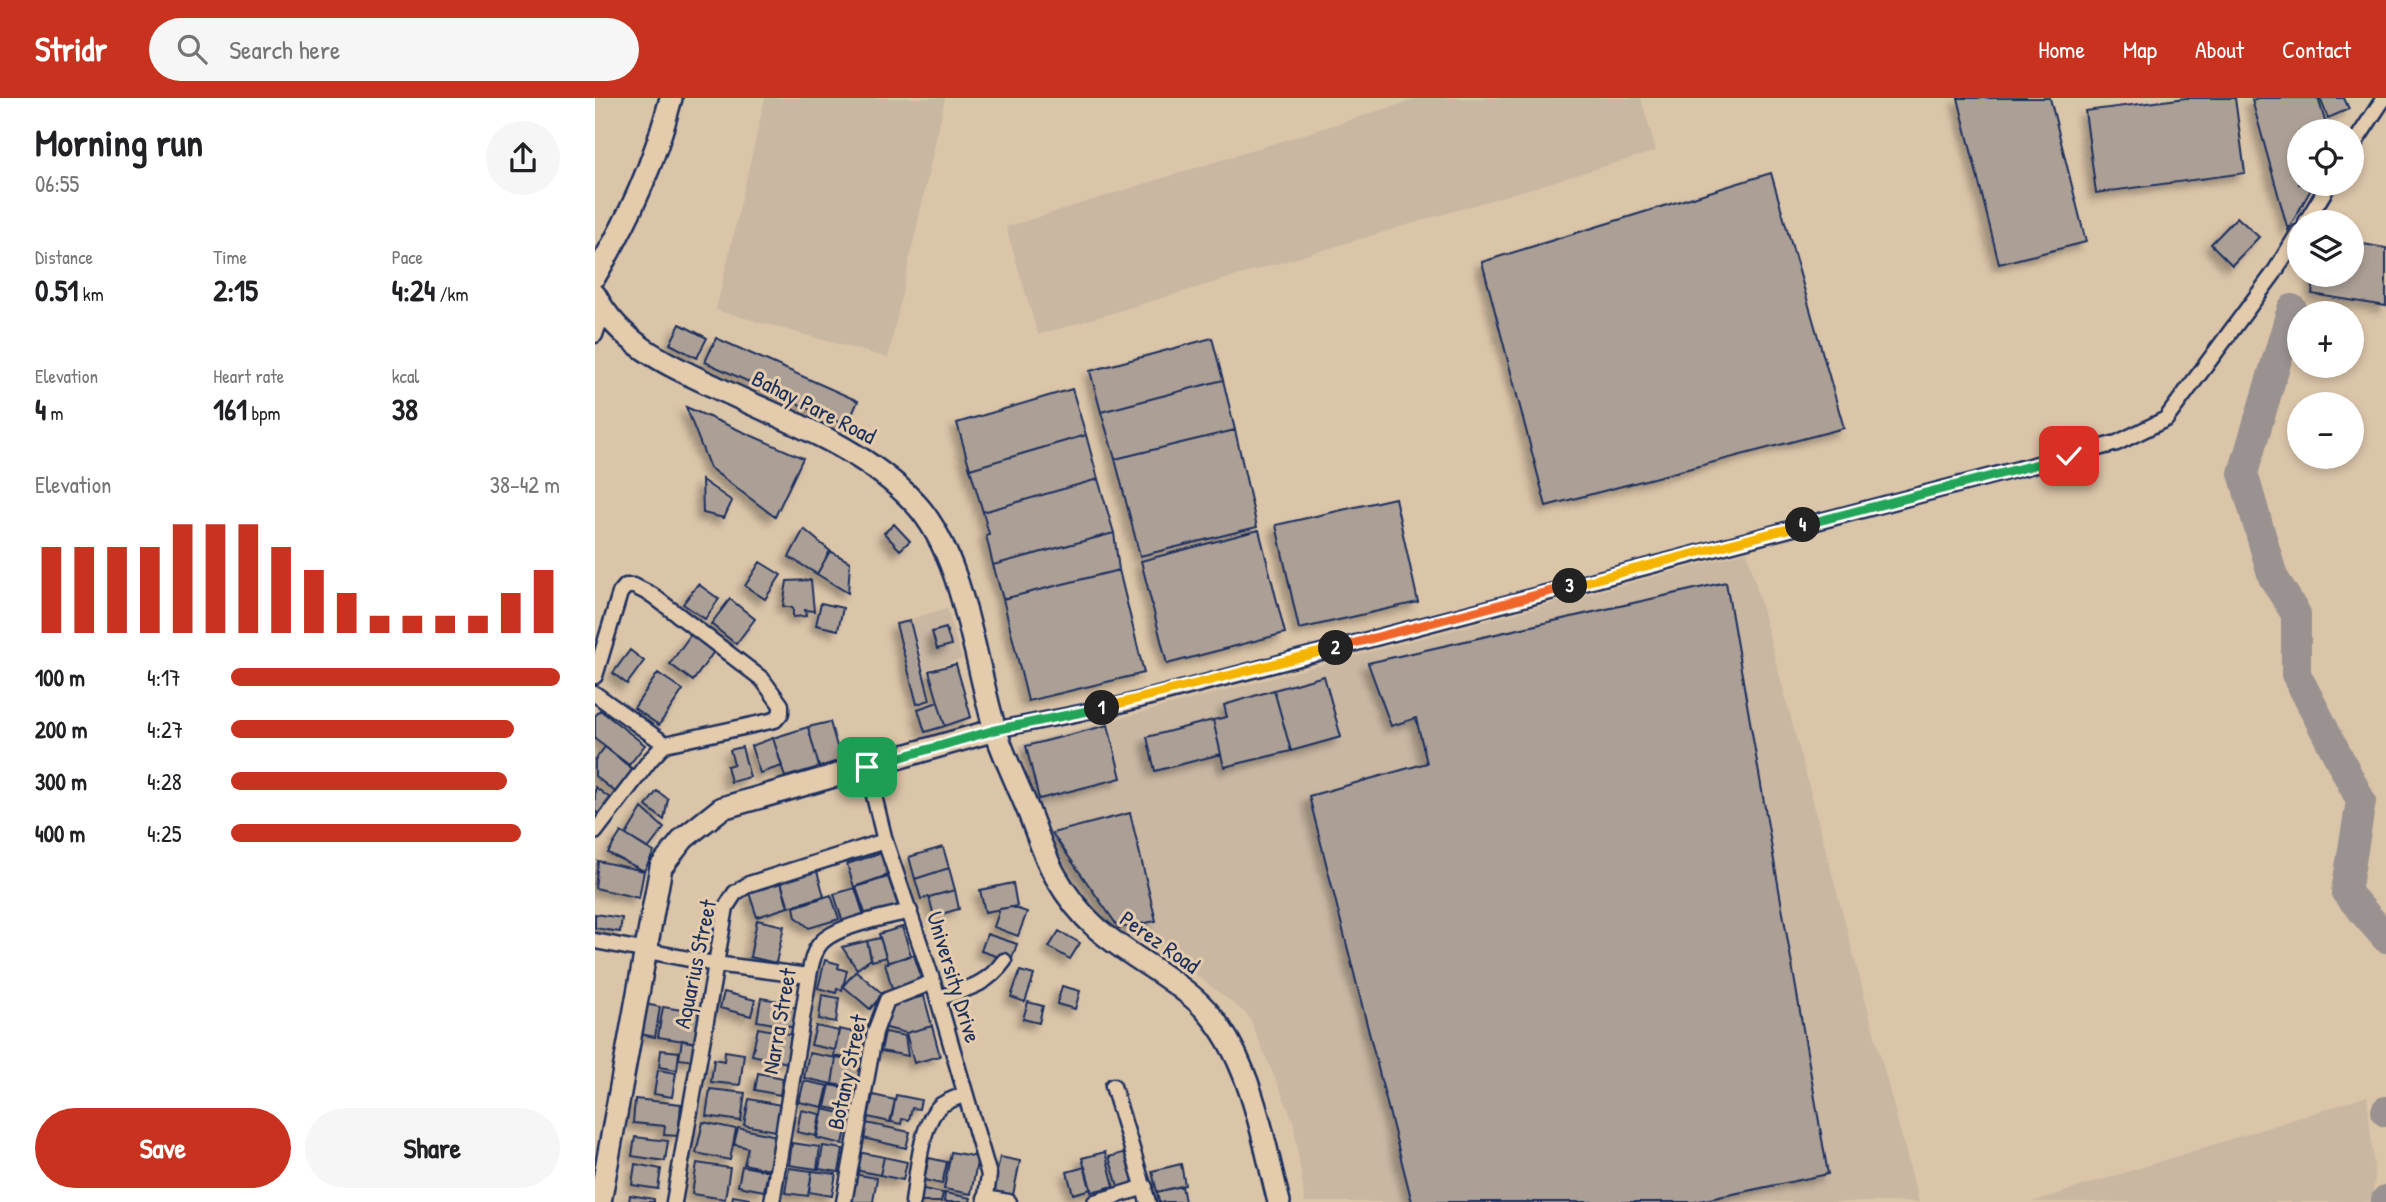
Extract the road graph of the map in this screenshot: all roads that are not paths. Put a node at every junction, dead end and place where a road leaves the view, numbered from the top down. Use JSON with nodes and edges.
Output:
{"nodes":[{"id":1,"x":671,"y":98,"type":"edge"},
{"id":2,"x":2384,"y":98,"type":"edge"},
{"id":3,"x":2364,"y":129,"type":"edge"},
{"id":4,"x":2287,"y":252,"type":"edge"},
{"id":5,"x":595,"y":275,"type":"edge"},
{"id":6,"x":599,"y":303,"type":"edge"},
{"id":7,"x":595,"y":335,"type":"edge"},
{"id":8,"x":595,"y":676,"type":"edge"},
{"id":9,"x":595,"y":694,"type":"edge"},
{"id":10,"x":995,"y":730,"type":"junction"},
{"id":11,"x":665,"y":744,"type":"junction"},
{"id":12,"x":867,"y":767,"type":"junction"},
{"id":13,"x":595,"y":832,"type":"edge"},
{"id":14,"x":885,"y":841,"type":"junction"},
{"id":15,"x":910,"y":911,"type":"junction"},
{"id":16,"x":595,"y":941,"type":"edge"},
{"id":17,"x":644,"y":950,"type":"junction"},
{"id":18,"x":1004,"y":961,"type":"dead end"},
{"id":19,"x":715,"y":964,"type":"junction"},
{"id":20,"x":809,"y":976,"type":"junction"},
{"id":21,"x":933,"y":982,"type":"junction"},
{"id":22,"x":938,"y":998,"type":"junction"},
{"id":23,"x":1113,"y":1086,"type":"dead end"},
{"id":24,"x":965,"y":1094,"type":"junction"},
{"id":25,"x":1147,"y":1195,"type":"edge"},
{"id":26,"x":985,"y":1200,"type":"edge"},
{"id":27,"x":600,"y":1202,"type":"edge"},
{"id":28,"x":674,"y":1202,"type":"edge"},
{"id":29,"x":772,"y":1202,"type":"edge"},
{"id":30,"x":844,"y":1202,"type":"edge"},
{"id":31,"x":913,"y":1202,"type":"edge"},
{"id":32,"x":1009,"y":1202,"type":"edge"},
{"id":33,"x":1095,"y":1202,"type":"edge"},
{"id":34,"x":1279,"y":1202,"type":"edge"}],
"edges":[{"from":1,"to":5,"type":"street"},
{"from":2,"to":3,"type":"street"},
{"from":4,"to":10,"type":"street"},
{"from":6,"to":7,"type":"street"},
{"from":6,"to":10,"type":"street","name":"Bahay Pare Road"},
{"from":8,"to":11,"type":"street"},
{"from":9,"to":11,"type":"street"},
{"from":10,"to":12,"type":"street"},
{"from":10,"to":34,"type":"street","name":"Perez Road"},
{"from":11,"to":13,"type":"street"},
{"from":12,"to":14,"type":"street","name":"University Drive"},
{"from":12,"to":17,"type":"street"},
{"from":14,"to":15,"type":"street","name":"University Drive"},
{"from":14,"to":19,"type":"street","name":"Aquarius Street"},
{"from":15,"to":20,"type":"street","name":"Narra Street"},
{"from":15,"to":21,"type":"street","name":"University Drive"},
{"from":16,"to":17,"type":"street"},
{"from":17,"to":19,"type":"street"},
{"from":17,"to":27,"type":"street"},
{"from":18,"to":22,"type":"street"},
{"from":19,"to":20,"type":"street"},
{"from":19,"to":28,"type":"street","name":"Aquarius Street"},
{"from":20,"to":29,"type":"street","name":"Narra Street"},
{"from":21,"to":22,"type":"street","name":"University Drive"},
{"from":21,"to":30,"type":"street","name":"Botany Street"},
{"from":22,"to":24,"type":"street","name":"University Drive"},
{"from":23,"to":25,"type":"street"},
{"from":24,"to":26,"type":"street","name":"University Drive"},
{"from":24,"to":31,"type":"street"},
{"from":25,"to":33,"type":"street"},
{"from":26,"to":32,"type":"street"}]}
